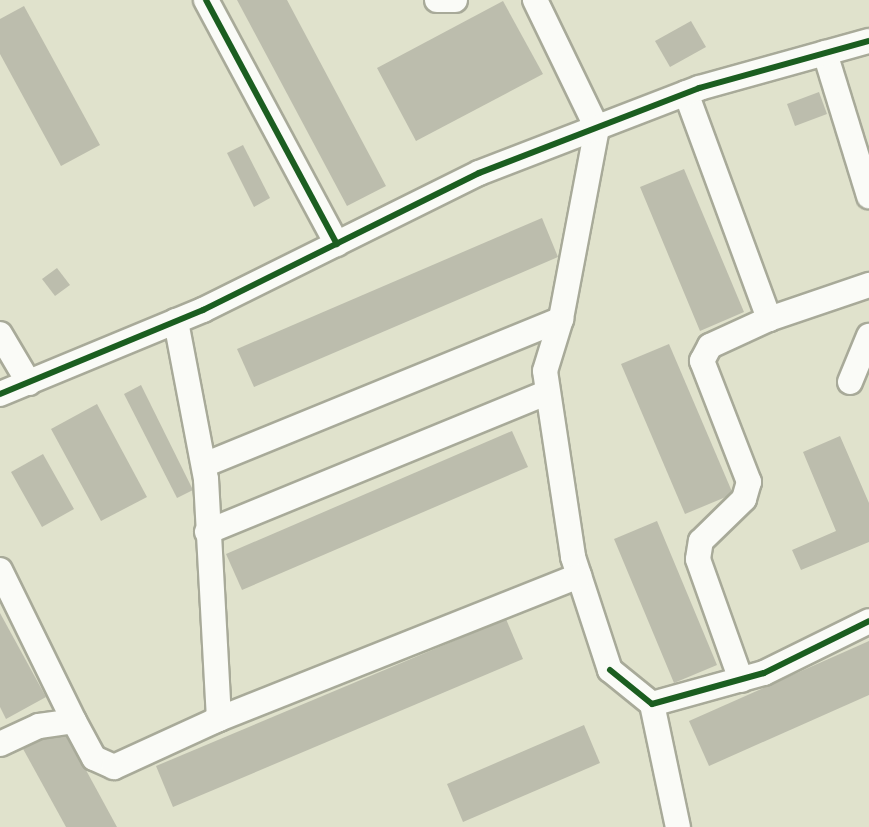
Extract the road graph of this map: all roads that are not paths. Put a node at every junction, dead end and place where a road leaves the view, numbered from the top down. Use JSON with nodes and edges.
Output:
{"nodes":[{"id":1,"x":206,"y":0,"type":"edge"},
{"id":2,"x":437,"y":0,"type":"edge"},
{"id":3,"x":455,"y":0,"type":"edge"},
{"id":4,"x":535,"y":0,"type":"edge"},
{"id":5,"x":869,"y":41,"type":"edge"},
{"id":6,"x":825,"y":53,"type":"junction"},
{"id":7,"x":686,"y":93,"type":"junction"},
{"id":8,"x":597,"y":128,"type":"junction"},
{"id":9,"x":869,"y":196,"type":"edge"},
{"id":10,"x":337,"y":244,"type":"junction"},
{"id":11,"x":869,"y":285,"type":"edge"},
{"id":12,"x":561,"y":319,"type":"junction"},
{"id":13,"x":768,"y":319,"type":"junction"},
{"id":14,"x":176,"y":321,"type":"junction"},
{"id":15,"x":0,"y":334,"type":"edge"},
{"id":16,"x":869,"y":336,"type":"edge"},
{"id":17,"x":849,"y":382,"type":"dead end"},
{"id":18,"x":29,"y":383,"type":"junction"},
{"id":19,"x":546,"y":393,"type":"junction"},
{"id":20,"x":0,"y":394,"type":"edge"},
{"id":21,"x":204,"y":465,"type":"junction"},
{"id":22,"x":207,"y":532,"type":"junction"},
{"id":23,"x":0,"y":570,"type":"edge"},
{"id":24,"x":579,"y":576,"type":"junction"},
{"id":25,"x":869,"y":621,"type":"edge"},
{"id":26,"x":741,"y":680,"type":"junction"},
{"id":27,"x":652,"y":704,"type":"junction"},
{"id":28,"x":74,"y":721,"type":"junction"},
{"id":29,"x":214,"y":721,"type":"junction"},
{"id":30,"x":0,"y":744,"type":"edge"},
{"id":31,"x":678,"y":827,"type":"edge"}],
"edges":[{"from":1,"to":10,"type":"street"},
{"from":2,"to":3,"type":"street"},
{"from":4,"to":8,"type":"street"},
{"from":5,"to":6,"type":"street"},
{"from":6,"to":7,"type":"street"},
{"from":6,"to":9,"type":"street"},
{"from":7,"to":8,"type":"street"},
{"from":7,"to":13,"type":"street"},
{"from":8,"to":10,"type":"street"},
{"from":8,"to":12,"type":"street"},
{"from":10,"to":14,"type":"street"},
{"from":11,"to":13,"type":"street"},
{"from":12,"to":19,"type":"street"},
{"from":12,"to":21,"type":"street"},
{"from":13,"to":26,"type":"street"},
{"from":14,"to":18,"type":"street"},
{"from":14,"to":21,"type":"street"},
{"from":15,"to":18,"type":"street"},
{"from":16,"to":17,"type":"street"},
{"from":18,"to":20,"type":"street"},
{"from":19,"to":22,"type":"street"},
{"from":19,"to":24,"type":"street"},
{"from":21,"to":22,"type":"street"},
{"from":22,"to":29,"type":"street"},
{"from":23,"to":28,"type":"street"},
{"from":24,"to":27,"type":"street"},
{"from":24,"to":29,"type":"street"},
{"from":25,"to":26,"type":"street"},
{"from":26,"to":27,"type":"street"},
{"from":27,"to":31,"type":"street"},
{"from":28,"to":29,"type":"street"},
{"from":28,"to":30,"type":"street"}]}
